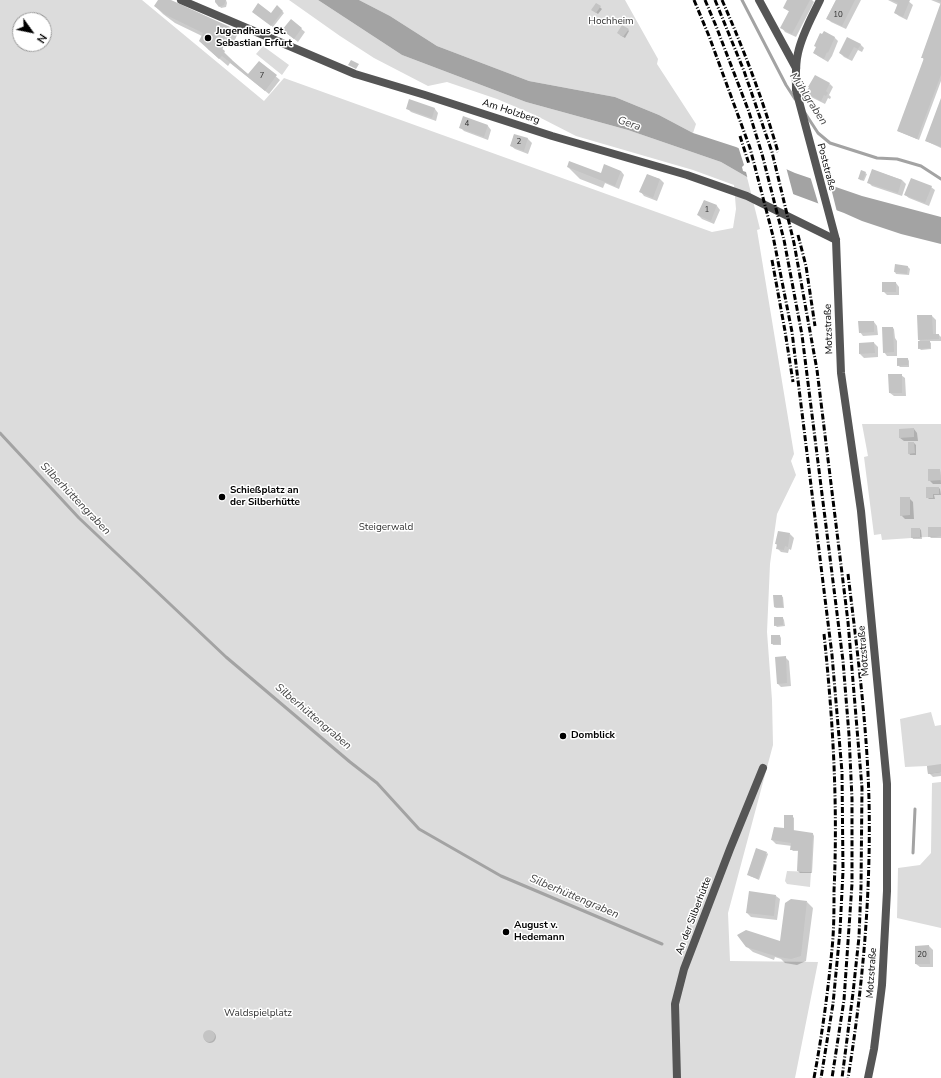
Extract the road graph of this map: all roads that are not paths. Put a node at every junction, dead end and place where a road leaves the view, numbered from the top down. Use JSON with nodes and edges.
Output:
{"nodes":[{"id":1,"x":181,"y":0,"type":"edge"},
{"id":2,"x":759,"y":0,"type":"edge"},
{"id":3,"x":820,"y":0,"type":"edge"},
{"id":4,"x":796,"y":68,"type":"junction"},
{"id":5,"x":831,"y":224,"type":"joint"},
{"id":6,"x":836,"y":240,"type":"junction"},
{"id":7,"x":763,"y":768,"type":"dead end"},
{"id":8,"x":677,"y":1078,"type":"edge"},
{"id":9,"x":868,"y":1078,"type":"edge"}],
"edges":[{"from":1,"to":6,"type":"street","name":"Am Holzberg"},
{"from":2,"to":4,"type":"street"},
{"from":3,"to":4,"type":"street","name":"Poststraße"},
{"from":4,"to":5,"type":"street","name":"Poststraße"},
{"from":5,"to":6,"type":"street","name":"Motzstraße"},
{"from":6,"to":9,"type":"street","name":"Motzstraße"},
{"from":7,"to":8,"type":"street","name":"An der Silberhütte"}]}
